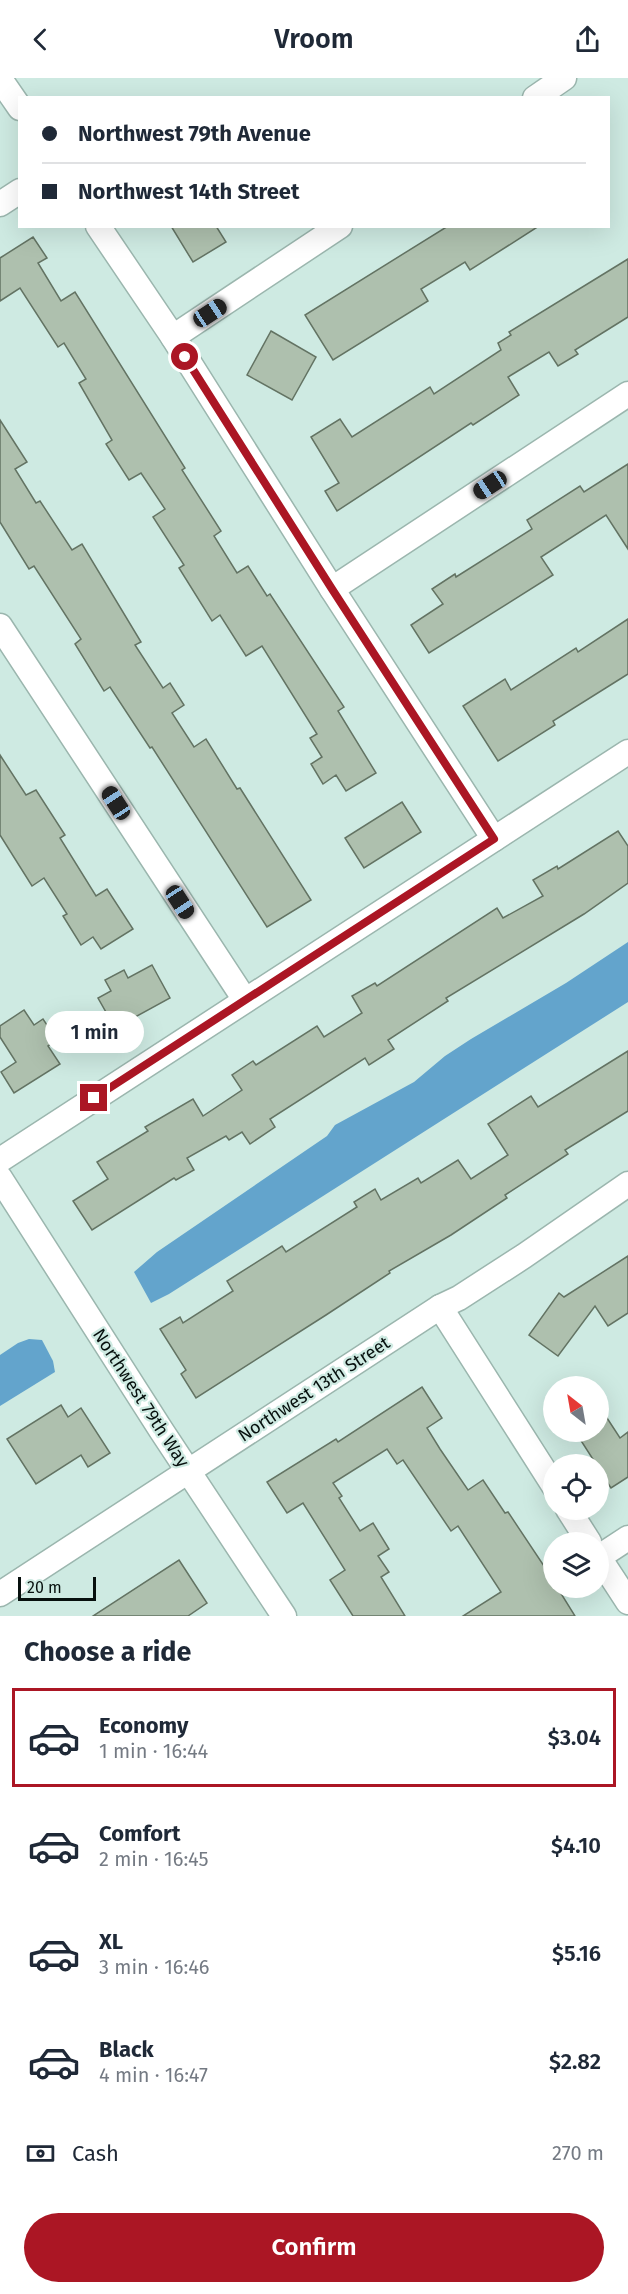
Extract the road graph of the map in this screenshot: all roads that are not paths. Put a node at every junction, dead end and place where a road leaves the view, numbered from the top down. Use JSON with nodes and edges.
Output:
{"nodes":[{"id":1,"x":564,"y":78,"type":"edge"},
{"id":2,"x":0,"y":79,"type":"edge"},
{"id":3,"x":538,"y":96,"type":"edge"},
{"id":4,"x":18,"y":105,"type":"edge"},
{"id":5,"x":18,"y":192,"type":"edge"},
{"id":6,"x":0,"y":204,"type":"edge"},
{"id":7,"x":99,"y":228,"type":"edge"},
{"id":8,"x":337,"y":228,"type":"edge"},
{"id":9,"x":173,"y":337,"type":"junction"},
{"id":10,"x":628,"y":394,"type":"edge"},
{"id":11,"x":332,"y":589,"type":"junction"},
{"id":12,"x":0,"y":626,"type":"edge"},
{"id":13,"x":628,"y":752,"type":"edge"},
{"id":14,"x":494,"y":839,"type":"junction"},
{"id":15,"x":245,"y":1000,"type":"junction"},
{"id":16,"x":0,"y":1160,"type":"edge"},
{"id":17,"x":0,"y":1178,"type":"edge"},
{"id":18,"x":628,"y":1184,"type":"edge"},
{"id":19,"x":440,"y":1306,"type":"junction"},
{"id":20,"x":543,"y":1469,"type":"edge"},
{"id":21,"x":189,"y":1471,"type":"junction"},
{"id":22,"x":628,"y":1538,"type":"edge"},
{"id":23,"x":609,"y":1550,"type":"edge"},
{"id":24,"x":609,"y":1572,"type":"edge"},
{"id":25,"x":0,"y":1594,"type":"edge"},
{"id":26,"x":628,"y":1602,"type":"edge"},
{"id":27,"x":284,"y":1616,"type":"edge"}],
"edges":[{"from":1,"to":3,"type":"street"},
{"from":2,"to":4,"type":"street"},
{"from":5,"to":6,"type":"street"},
{"from":7,"to":9,"type":"street"},
{"from":8,"to":9,"type":"street"},
{"from":9,"to":11,"type":"street"},
{"from":10,"to":11,"type":"street"},
{"from":11,"to":14,"type":"street"},
{"from":12,"to":15,"type":"street"},
{"from":13,"to":14,"type":"street"},
{"from":14,"to":15,"type":"street"},
{"from":15,"to":16,"type":"street"},
{"from":17,"to":21,"type":"street","name":"Northwest 79th Way"},
{"from":18,"to":19,"type":"street","name":"Northwest 13th Street"},
{"from":19,"to":20,"type":"street"},
{"from":19,"to":21,"type":"street","name":"Northwest 13th Street"},
{"from":21,"to":25,"type":"street","name":"Northwest 13th Street"},
{"from":21,"to":27,"type":"street","name":"Northwest 79th Way"},
{"from":22,"to":23,"type":"street"},
{"from":24,"to":26,"type":"street"}]}
